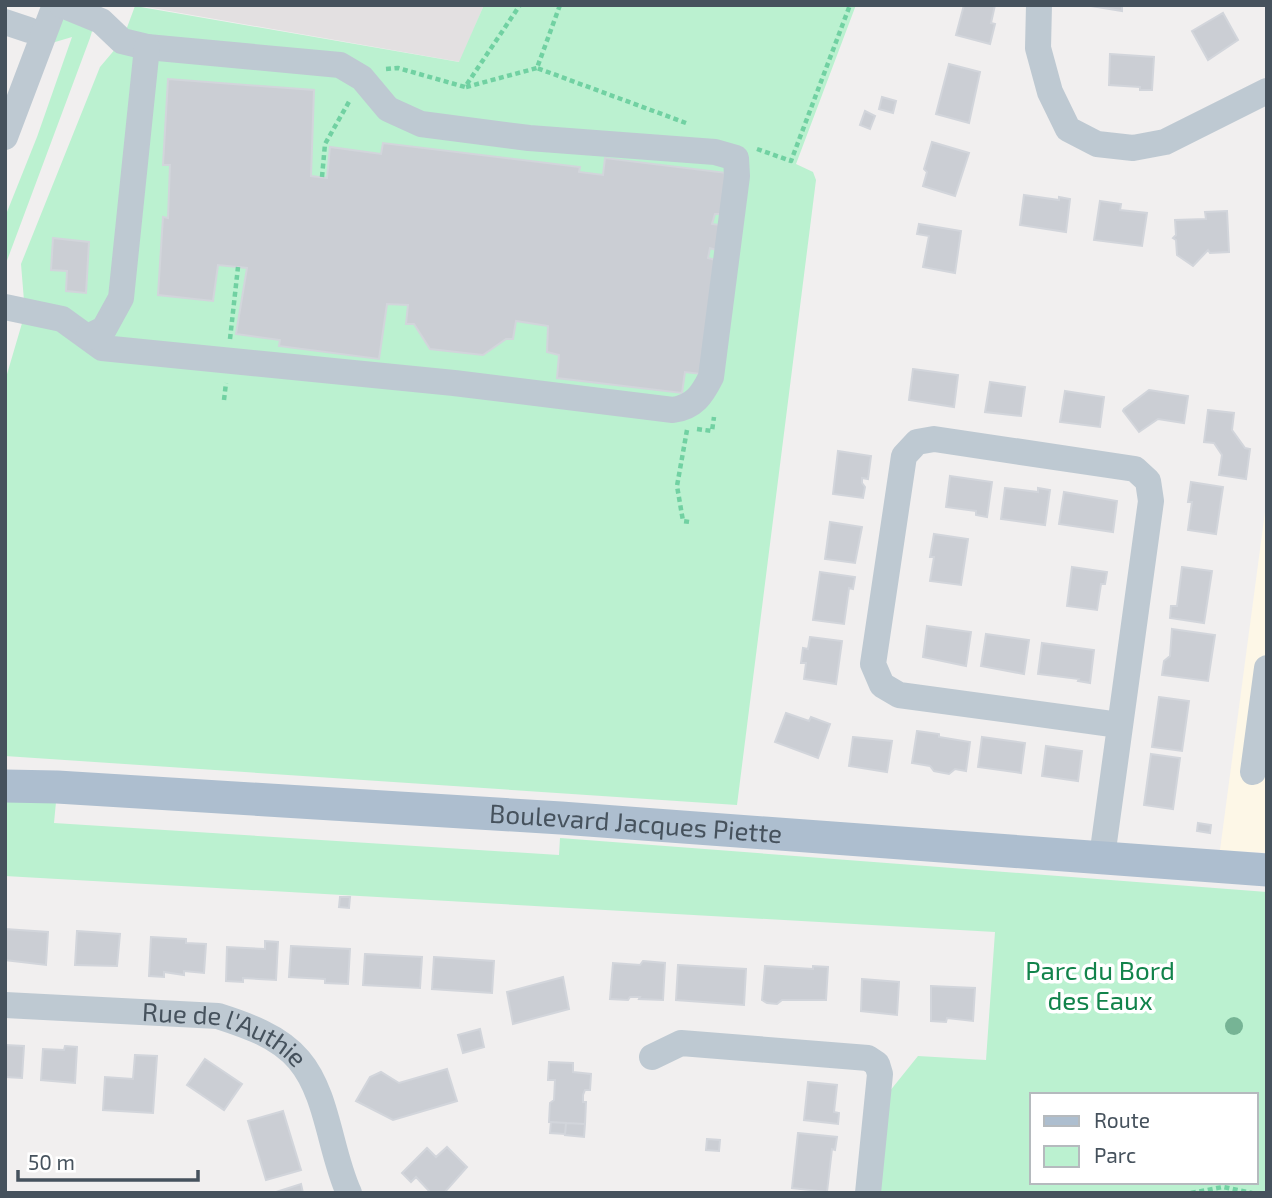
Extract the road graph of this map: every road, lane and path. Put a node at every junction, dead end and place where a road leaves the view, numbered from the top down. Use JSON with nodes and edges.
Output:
{"nodes":[{"id":1,"x":55,"y":5,"type":"edge"},
{"id":2,"x":62,"y":5,"type":"edge"},
{"id":3,"x":520,"y":5,"type":"edge"},
{"id":4,"x":560,"y":5,"type":"edge"},
{"id":5,"x":850,"y":5,"type":"edge"},
{"id":6,"x":1039,"y":5,"type":"edge"},
{"id":7,"x":24,"y":19,"type":"edge"},
{"id":8,"x":147,"y":47,"type":"junction"},
{"id":9,"x":537,"y":68,"type":"junction"},
{"id":10,"x":362,"y":78,"type":"junction"},
{"id":11,"x":465,"y":87,"type":"junction"},
{"id":12,"x":1267,"y":91,"type":"edge"},
{"id":13,"x":5,"y":96,"type":"edge"},
{"id":14,"x":689,"y":124,"type":"dead end"},
{"id":15,"x":5,"y":137,"type":"edge"},
{"id":16,"x":753,"y":147,"type":"dead end"},
{"id":17,"x":321,"y":177,"type":"dead end"},
{"id":18,"x":238,"y":267,"type":"dead end"},
{"id":19,"x":5,"y":307,"type":"edge"},
{"id":20,"x":88,"y":337,"type":"junction"},
{"id":21,"x":227,"y":360,"type":"junction"},
{"id":22,"x":704,"y":392,"type":"junction"},
{"id":23,"x":690,"y":522,"type":"dead end"},
{"id":24,"x":1267,"y":668,"type":"edge"},
{"id":25,"x":1119,"y":724,"type":"junction"},
{"id":26,"x":1253,"y":772,"type":"dead end"},
{"id":27,"x":5,"y":786,"type":"edge"},
{"id":28,"x":1102,"y":857,"type":"junction"},
{"id":29,"x":1267,"y":870,"type":"edge"},
{"id":30,"x":5,"y":1005,"type":"edge"},
{"id":31,"x":652,"y":1057,"type":"dead end"},
{"id":32,"x":349,"y":1193,"type":"edge"},
{"id":33,"x":868,"y":1193,"type":"edge"},
{"id":34,"x":1191,"y":1193,"type":"edge"},
{"id":35,"x":1252,"y":1193,"type":"edge"}],
"edges":[{"from":1,"to":15,"type":"street"},
{"from":2,"to":8,"type":"street"},
{"from":3,"to":11,"type":"path"},
{"from":4,"to":9,"type":"path"},
{"from":5,"to":16,"type":"path"},
{"from":6,"to":12,"type":"street"},
{"from":7,"to":13,"type":"street"},
{"from":8,"to":10,"type":"street"},
{"from":8,"to":20,"type":"street"},
{"from":9,"to":11,"type":"path"},
{"from":9,"to":14,"type":"path"},
{"from":10,"to":11,"type":"path"},
{"from":10,"to":17,"type":"path"},
{"from":10,"to":22,"type":"street"},
{"from":18,"to":21,"type":"path"},
{"from":19,"to":20,"type":"street"},
{"from":20,"to":21,"type":"street"},
{"from":21,"to":22,"type":"street"},
{"from":22,"to":23,"type":"path"},
{"from":24,"to":26,"type":"street"},
{"from":25,"to":25,"type":"street"},
{"from":25,"to":28,"type":"street"},
{"from":27,"to":28,"type":"main road","name":"Boulevard Jacques Piette"},
{"from":28,"to":29,"type":"main road","name":"Boulevard Jacques Piette"},
{"from":30,"to":32,"type":"street","name":"Rue de l'Authie"},
{"from":31,"to":33,"type":"street"},
{"from":34,"to":35,"type":"path"}]}
